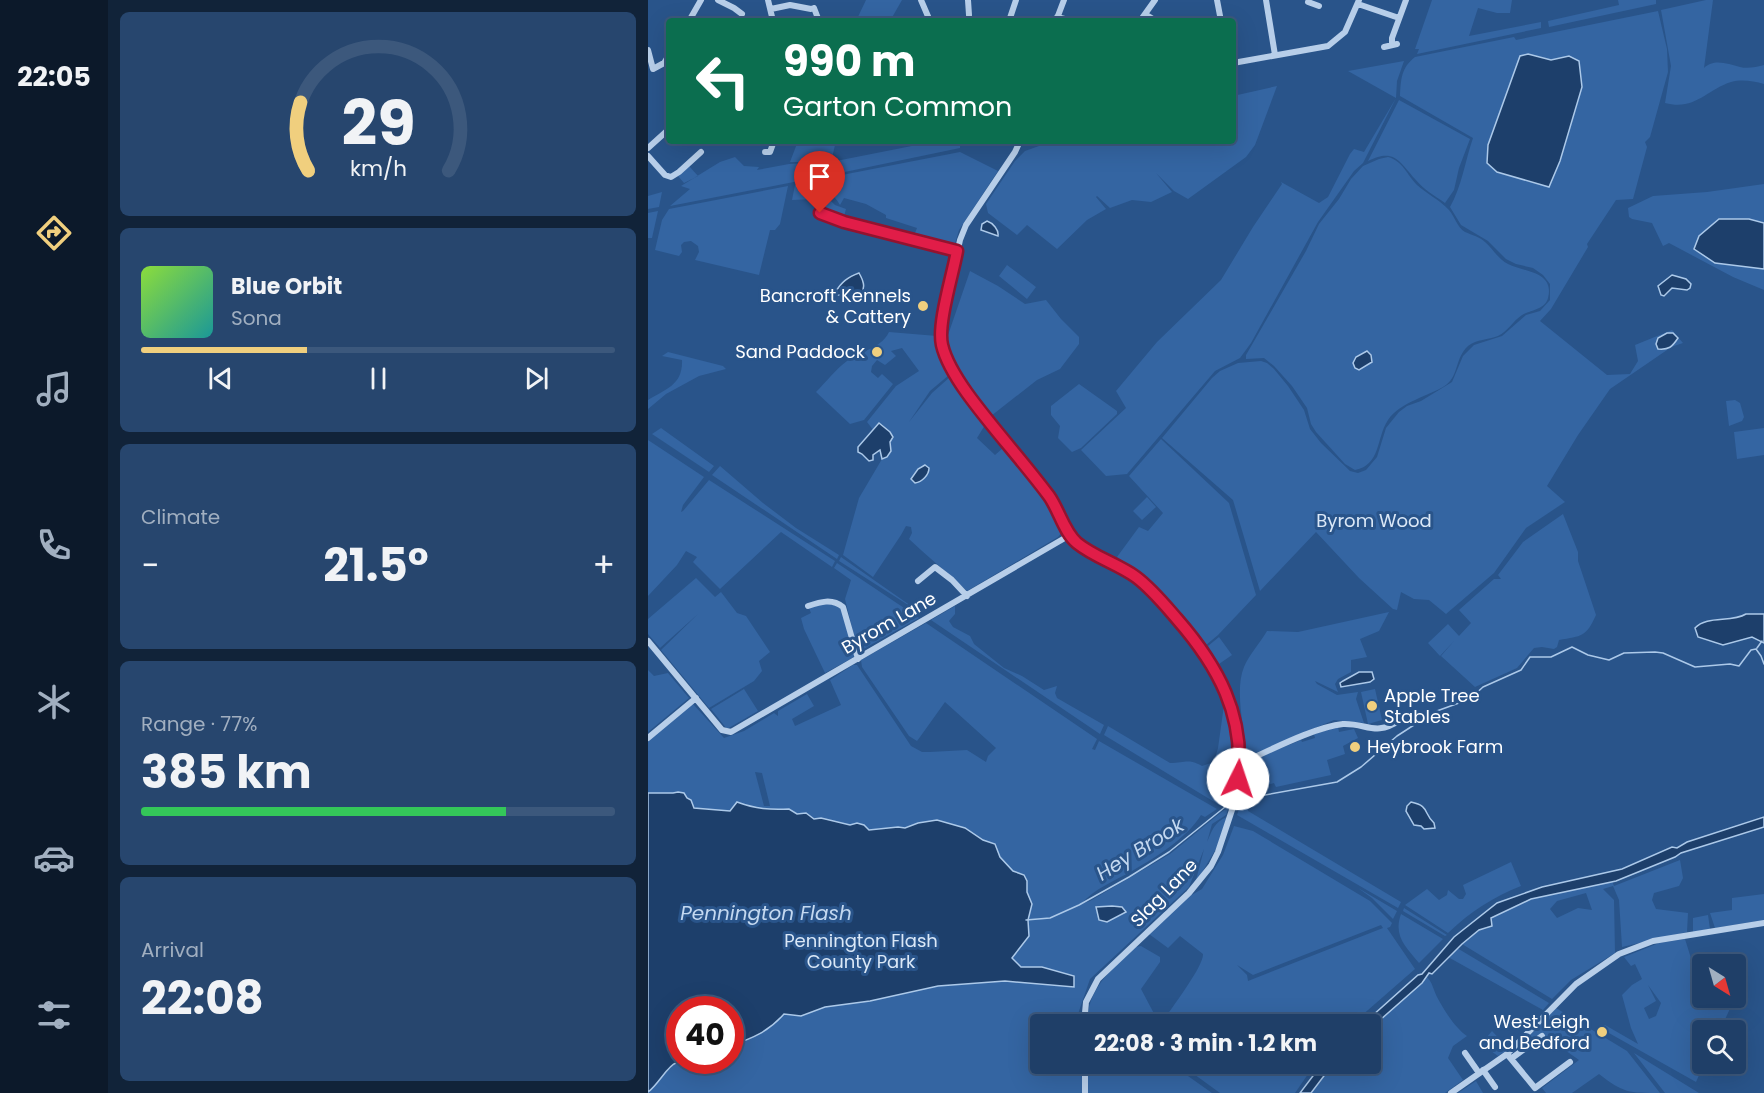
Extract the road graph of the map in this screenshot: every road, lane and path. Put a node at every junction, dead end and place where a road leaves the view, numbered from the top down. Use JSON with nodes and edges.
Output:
{"nodes":[{"id":1,"x":701,"y":0,"type":"edge"},
{"id":2,"x":718,"y":0,"type":"edge"},
{"id":3,"x":768,"y":0,"type":"edge"},
{"id":4,"x":820,"y":0,"type":"edge"},
{"id":5,"x":921,"y":0,"type":"edge"},
{"id":6,"x":968,"y":0,"type":"edge"},
{"id":7,"x":1016,"y":0,"type":"edge"},
{"id":8,"x":1064,"y":0,"type":"edge"},
{"id":9,"x":1155,"y":0,"type":"edge"},
{"id":10,"x":1217,"y":0,"type":"edge"},
{"id":11,"x":1266,"y":0,"type":"edge"},
{"id":12,"x":1406,"y":0,"type":"edge"},
{"id":13,"x":1359,"y":2,"type":"edge"},
{"id":14,"x":814,"y":8,"type":"junction"},
{"id":15,"x":977,"y":8,"type":"dead end"},
{"id":16,"x":771,"y":9,"type":"junction"},
{"id":17,"x":742,"y":14,"type":"dead end"},
{"id":18,"x":1145,"y":14,"type":"junction"},
{"id":19,"x":691,"y":18,"type":"edge"},
{"id":20,"x":772,"y":18,"type":"edge"},
{"id":21,"x":818,"y":18,"type":"edge"},
{"id":22,"x":929,"y":18,"type":"edge"},
{"id":23,"x":1010,"y":18,"type":"edge"},
{"id":24,"x":1057,"y":18,"type":"edge"},
{"id":25,"x":1142,"y":18,"type":"edge"},
{"id":26,"x":1151,"y":18,"type":"edge"},
{"id":27,"x":1220,"y":18,"type":"edge"},
{"id":28,"x":1399,"y":18,"type":"junction"},
{"id":29,"x":1384,"y":47,"type":"dead end"},
{"id":30,"x":648,"y":50,"type":"edge"},
{"id":31,"x":1275,"y":56,"type":"junction"},
{"id":32,"x":666,"y":60,"type":"edge"},
{"id":33,"x":1236,"y":62,"type":"edge"},
{"id":34,"x":666,"y":132,"type":"edge"},
{"id":35,"x":773,"y":144,"type":"edge"},
{"id":36,"x":1019,"y":144,"type":"edge"},
{"id":37,"x":648,"y":148,"type":"edge"},
{"id":38,"x":701,"y":152,"type":"dead end"},
{"id":39,"x":769,"y":154,"type":"dead end"},
{"id":40,"x":648,"y":156,"type":"edge"},
{"id":41,"x":817,"y":211,"type":"dead end"},
{"id":42,"x":957,"y":251,"type":"junction"},
{"id":43,"x":1071,"y":535,"type":"junction"},
{"id":44,"x":918,"y":581,"type":"dead end"},
{"id":45,"x":967,"y":596,"type":"junction"},
{"id":46,"x":808,"y":606,"type":"dead end"},
{"id":47,"x":648,"y":641,"type":"edge"},
{"id":48,"x":858,"y":659,"type":"junction"},
{"id":49,"x":696,"y":698,"type":"junction"},
{"id":50,"x":1400,"y":720,"type":"dead end"},
{"id":51,"x":648,"y":738,"type":"edge"},
{"id":52,"x":1239,"y":764,"type":"junction"},
{"id":53,"x":1764,"y":923,"type":"edge"},
{"id":54,"x":1085,"y":1014,"type":"edge"},
{"id":55,"x":1542,"y":1036,"type":"dead end"},
{"id":56,"x":1465,"y":1053,"type":"dead end"},
{"id":57,"x":1509,"y":1056,"type":"junction"},
{"id":58,"x":1570,"y":1062,"type":"dead end"},
{"id":59,"x":1481,"y":1071,"type":"junction"},
{"id":60,"x":1085,"y":1074,"type":"edge"},
{"id":61,"x":1496,"y":1087,"type":"dead end"},
{"id":62,"x":1085,"y":1093,"type":"edge"},
{"id":63,"x":1451,"y":1093,"type":"edge"}],
"edges":[{"from":1,"to":19,"type":"street"},
{"from":2,"to":17,"type":"street"},
{"from":3,"to":16,"type":"street"},
{"from":4,"to":14,"type":"street"},
{"from":5,"to":22,"type":"street"},
{"from":6,"to":15,"type":"street"},
{"from":7,"to":23,"type":"street"},
{"from":8,"to":24,"type":"street"},
{"from":9,"to":18,"type":"street"},
{"from":10,"to":27,"type":"street"},
{"from":11,"to":31,"type":"street"},
{"from":12,"to":28,"type":"street"},
{"from":13,"to":28,"type":"street"},
{"from":13,"to":31,"type":"street"},
{"from":14,"to":16,"type":"street"},
{"from":14,"to":21,"type":"street"},
{"from":16,"to":20,"type":"street"},
{"from":18,"to":25,"type":"street"},
{"from":18,"to":26,"type":"street"},
{"from":28,"to":29,"type":"street"},
{"from":30,"to":32,"type":"street"},
{"from":31,"to":33,"type":"street"},
{"from":34,"to":37,"type":"street"},
{"from":35,"to":39,"type":"street"},
{"from":36,"to":42,"type":"street","name":"Slag Lane"},
{"from":38,"to":40,"type":"street"},
{"from":41,"to":42,"type":"street"},
{"from":42,"to":43,"type":"street","name":"Slag Lane"},
{"from":43,"to":45,"type":"street","name":"Byrom Lane"},
{"from":43,"to":52,"type":"street","name":"Slag Lane"},
{"from":44,"to":45,"type":"street"},
{"from":45,"to":48,"type":"street","name":"Byrom Lane"},
{"from":46,"to":48,"type":"street"},
{"from":47,"to":49,"type":"street"},
{"from":48,"to":49,"type":"street","name":"Byrom Lane"},
{"from":49,"to":51,"type":"street"},
{"from":50,"to":52,"type":"street"},
{"from":52,"to":54,"type":"street","name":"Slag Lane"},
{"from":53,"to":57,"type":"street"},
{"from":55,"to":57,"type":"street"},
{"from":56,"to":59,"type":"street"},
{"from":57,"to":58,"type":"street"},
{"from":57,"to":59,"type":"street"},
{"from":59,"to":61,"type":"street"},
{"from":59,"to":63,"type":"street"},
{"from":60,"to":62,"type":"street"}]}
